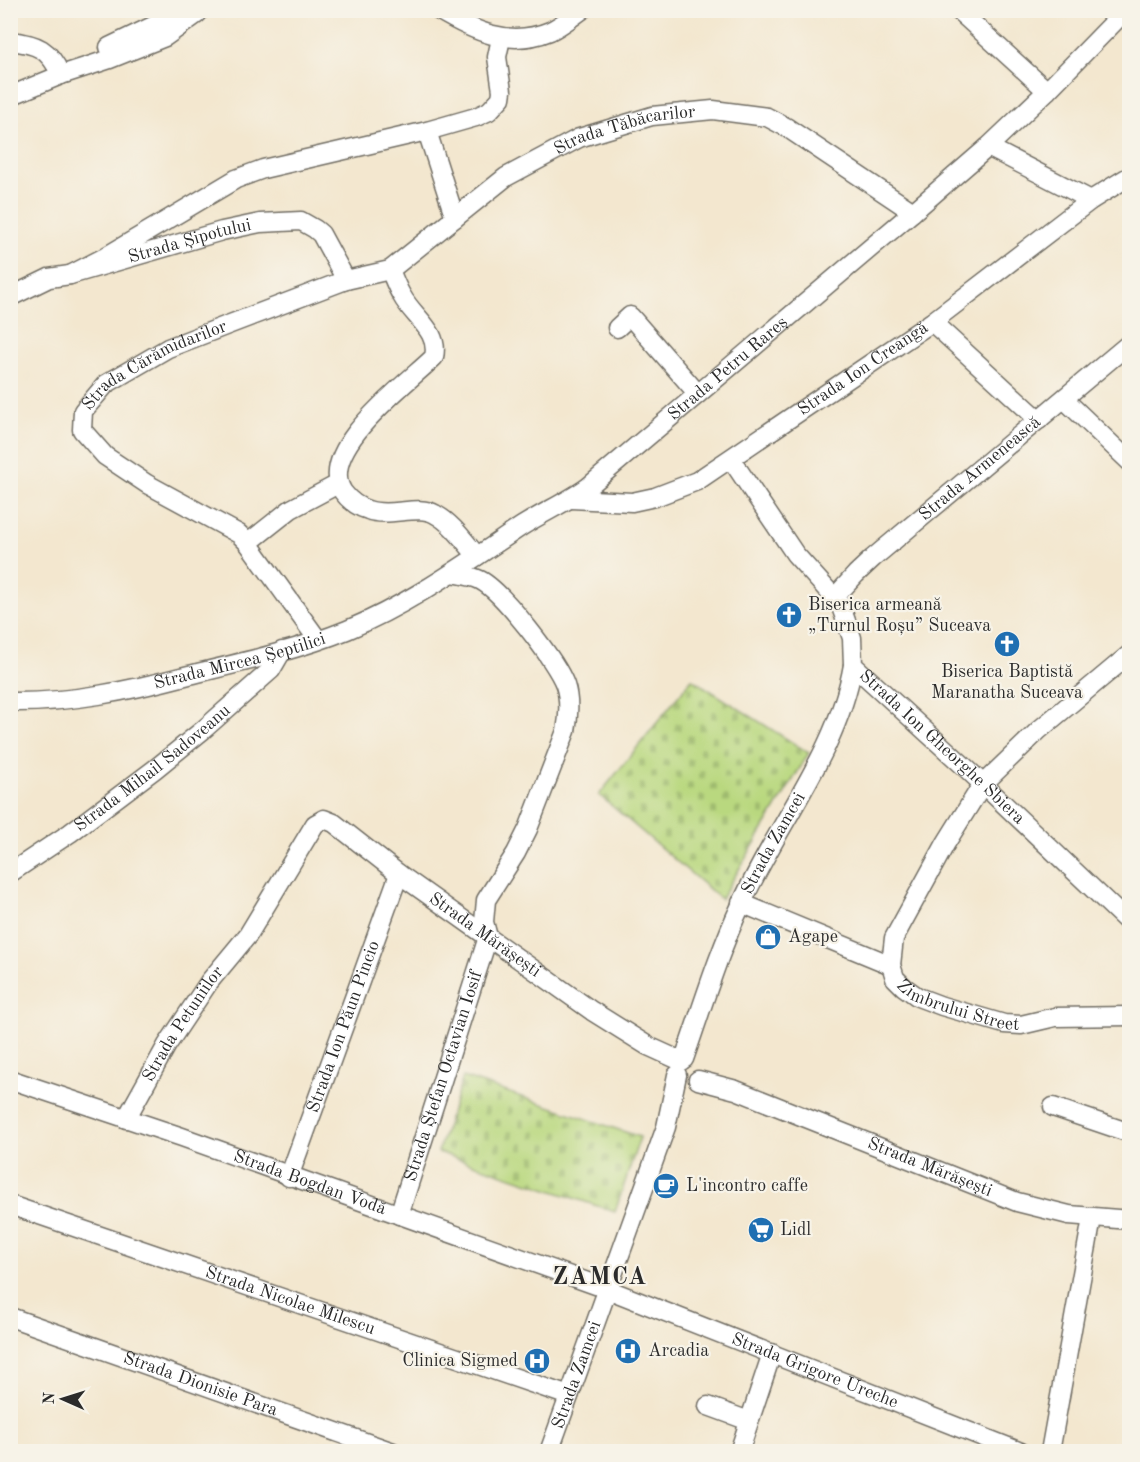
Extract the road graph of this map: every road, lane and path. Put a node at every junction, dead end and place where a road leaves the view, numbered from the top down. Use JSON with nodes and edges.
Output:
{"nodes":[{"id":1,"x":438,"y":10,"type":"edge"},
{"id":2,"x":582,"y":10,"type":"edge"},
{"id":3,"x":958,"y":10,"type":"edge"},
{"id":4,"x":1126,"y":10,"type":"edge"},
{"id":5,"x":199,"y":12,"type":"edge"},
{"id":6,"x":501,"y":38,"type":"junction"},
{"id":7,"x":10,"y":41,"type":"edge"},
{"id":8,"x":61,"y":75,"type":"junction"},
{"id":9,"x":1047,"y":91,"type":"junction"},
{"id":10,"x":10,"y":96,"type":"edge"},
{"id":11,"x":427,"y":131,"type":"junction"},
{"id":12,"x":988,"y":147,"type":"junction"},
{"id":13,"x":1130,"y":176,"type":"edge"},
{"id":14,"x":1091,"y":200,"type":"junction"},
{"id":15,"x":913,"y":212,"type":"junction"},
{"id":16,"x":455,"y":218,"type":"junction"},
{"id":17,"x":390,"y":270,"type":"junction"},
{"id":18,"x":70,"y":275,"type":"junction"},
{"id":19,"x":346,"y":280,"type":"junction"},
{"id":20,"x":10,"y":297,"type":"edge"},
{"id":21,"x":932,"y":322,"type":"junction"},
{"id":22,"x":617,"y":328,"type":"dead end"},
{"id":23,"x":1130,"y":343,"type":"edge"},
{"id":24,"x":698,"y":394,"type":"junction"},
{"id":25,"x":1065,"y":399,"type":"junction"},
{"id":26,"x":1039,"y":420,"type":"junction"},
{"id":27,"x":731,"y":459,"type":"junction"},
{"id":28,"x":1130,"y":462,"type":"edge"},
{"id":29,"x":338,"y":484,"type":"junction"},
{"id":30,"x":571,"y":499,"type":"junction"},
{"id":31,"x":248,"y":543,"type":"junction"},
{"id":32,"x":477,"y":556,"type":"junction"},
{"id":33,"x":453,"y":573,"type":"junction"},
{"id":34,"x":835,"y":597,"type":"junction"},
{"id":35,"x":318,"y":640,"type":"junction"},
{"id":36,"x":282,"y":651,"type":"junction"},
{"id":37,"x":1130,"y":654,"type":"edge"},
{"id":38,"x":854,"y":665,"type":"junction"},
{"id":39,"x":10,"y":702,"type":"edge"},
{"id":40,"x":982,"y":785,"type":"junction"},
{"id":41,"x":324,"y":819,"type":"joint"},
{"id":42,"x":10,"y":873,"type":"edge"},
{"id":43,"x":399,"y":874,"type":"junction"},
{"id":44,"x":741,"y":903,"type":"junction"},
{"id":45,"x":1130,"y":924,"type":"edge"},
{"id":46,"x":488,"y":937,"type":"junction"},
{"id":47,"x":891,"y":965,"type":"junction"},
{"id":48,"x":1130,"y":1016,"type":"edge"},
{"id":49,"x":688,"y":1070,"type":"junction"},
{"id":50,"x":12,"y":1080,"type":"edge"},
{"id":51,"x":1053,"y":1107,"type":"dead end"},
{"id":52,"x":126,"y":1119,"type":"junction"},
{"id":53,"x":1130,"y":1133,"type":"edge"},
{"id":54,"x":289,"y":1177,"type":"junction"},
{"id":55,"x":10,"y":1204,"type":"edge"},
{"id":56,"x":399,"y":1215,"type":"junction"},
{"id":57,"x":1092,"y":1218,"type":"junction"},
{"id":58,"x":1130,"y":1220,"type":"edge"},
{"id":59,"x":607,"y":1289,"type":"junction"},
{"id":60,"x":10,"y":1317,"type":"edge"},
{"id":61,"x":772,"y":1353,"type":"junction"},
{"id":62,"x":569,"y":1396,"type":"junction"},
{"id":63,"x":708,"y":1406,"type":"dead end"},
{"id":64,"x":749,"y":1421,"type":"junction"},
{"id":65,"x":393,"y":1452,"type":"edge"},
{"id":66,"x":549,"y":1452,"type":"edge"},
{"id":67,"x":739,"y":1452,"type":"edge"},
{"id":68,"x":1021,"y":1452,"type":"edge"},
{"id":69,"x":1050,"y":1452,"type":"edge"}],
"edges":[{"from":1,"to":6,"type":"street"},
{"from":2,"to":6,"type":"street"},
{"from":3,"to":9,"type":"street"},
{"from":4,"to":9,"type":"street","name":"Strada Petru Rareș"},
{"from":5,"to":8,"type":"street"},
{"from":6,"to":11,"type":"street"},
{"from":7,"to":8,"type":"street"},
{"from":8,"to":10,"type":"street"},
{"from":9,"to":12,"type":"street","name":"Strada Petru Rareș"},
{"from":11,"to":16,"type":"street"},
{"from":11,"to":18,"type":"street"},
{"from":12,"to":14,"type":"street"},
{"from":12,"to":15,"type":"street","name":"Strada Petru Rareș"},
{"from":13,"to":14,"type":"street","name":"Strada Ion Creangă"},
{"from":14,"to":21,"type":"street","name":"Strada Ion Creangă"},
{"from":15,"to":16,"type":"street","name":"Strada Tăbăcarilor"},
{"from":15,"to":24,"type":"street","name":"Strada Petru Rareș"},
{"from":16,"to":17,"type":"street","name":"Strada Tăbăcarilor"},
{"from":17,"to":19,"type":"street","name":"Strada Tăbăcarilor"},
{"from":17,"to":29,"type":"street"},
{"from":18,"to":19,"type":"street","name":"Strada Șipotului"},
{"from":18,"to":20,"type":"street","name":"Strada Șipotului"},
{"from":19,"to":31,"type":"street","name":"Strada Cărămidarilor"},
{"from":21,"to":26,"type":"street"},
{"from":21,"to":27,"type":"street","name":"Strada Ion Creangă"},
{"from":22,"to":24,"type":"street"},
{"from":23,"to":25,"type":"street","name":"Strada Armenească"},
{"from":24,"to":30,"type":"street","name":"Strada Petru Rareș"},
{"from":25,"to":26,"type":"street","name":"Strada Armenească"},
{"from":25,"to":28,"type":"street"},
{"from":26,"to":34,"type":"street","name":"Strada Armenească"},
{"from":27,"to":30,"type":"street","name":"Strada Ion Creangă"},
{"from":27,"to":34,"type":"street","name":"Strada Ion Gheorghe Sbiera"},
{"from":29,"to":31,"type":"street"},
{"from":29,"to":32,"type":"street"},
{"from":30,"to":32,"type":"street","name":"Strada Petru Rareș"},
{"from":31,"to":35,"type":"street","name":"Strada Cărămidarilor"},
{"from":32,"to":33,"type":"street","name":"Strada Petru Rareș"},
{"from":33,"to":35,"type":"street","name":"Strada Mircea Șeptilici"},
{"from":33,"to":46,"type":"street"},
{"from":34,"to":38,"type":"street","name":"Strada Ion Gheorghe Sbiera"},
{"from":35,"to":36,"type":"street","name":"Strada Mircea Șeptilici"},
{"from":36,"to":39,"type":"street","name":"Strada Mircea Șeptilici"},
{"from":36,"to":42,"type":"street","name":"Strada Mihail Sadoveanu"},
{"from":37,"to":40,"type":"street"},
{"from":38,"to":40,"type":"street","name":"Strada Ion Gheorghe Sbiera"},
{"from":38,"to":44,"type":"street","name":"Strada Zamcei"},
{"from":40,"to":45,"type":"street","name":"Strada Ion Gheorghe Sbiera"},
{"from":40,"to":47,"type":"street"},
{"from":41,"to":43,"type":"street","name":"Strada Mărășești"},
{"from":41,"to":52,"type":"street","name":"Strada Petuniilor"},
{"from":43,"to":46,"type":"street","name":"Strada Mărășești"},
{"from":43,"to":54,"type":"street","name":"Strada Ion Păun Pincio"},
{"from":44,"to":47,"type":"street","name":"Zimbrului Street"},
{"from":44,"to":49,"type":"street","name":"Strada Zamcei"},
{"from":46,"to":49,"type":"street","name":"Strada Mărășești"},
{"from":46,"to":56,"type":"street","name":"Strada Ștefan Octavian Iosif"},
{"from":47,"to":48,"type":"street","name":"Zimbrului Street"},
{"from":49,"to":57,"type":"street","name":"Strada Mărășești"},
{"from":49,"to":59,"type":"street","name":"Strada Zamcei"},
{"from":50,"to":52,"type":"street","name":"Strada Bogdan Vodă"},
{"from":51,"to":53,"type":"street"},
{"from":52,"to":54,"type":"street","name":"Strada Bogdan Vodă"},
{"from":54,"to":56,"type":"street","name":"Strada Bogdan Vodă"},
{"from":55,"to":62,"type":"street","name":"Strada Nicolae Milescu"},
{"from":56,"to":59,"type":"street","name":"Strada Bogdan Vodă"},
{"from":57,"to":58,"type":"street","name":"Strada Mărășești"},
{"from":57,"to":69,"type":"street"},
{"from":59,"to":61,"type":"street","name":"Strada Grigore Ureche"},
{"from":59,"to":62,"type":"street","name":"Strada Zamcei"},
{"from":60,"to":65,"type":"street","name":"Strada Dionisie Para"},
{"from":61,"to":64,"type":"street"},
{"from":61,"to":68,"type":"street","name":"Strada Grigore Ureche"},
{"from":62,"to":66,"type":"street","name":"Strada Zamcei"},
{"from":63,"to":64,"type":"street"},
{"from":64,"to":67,"type":"street"}]}
